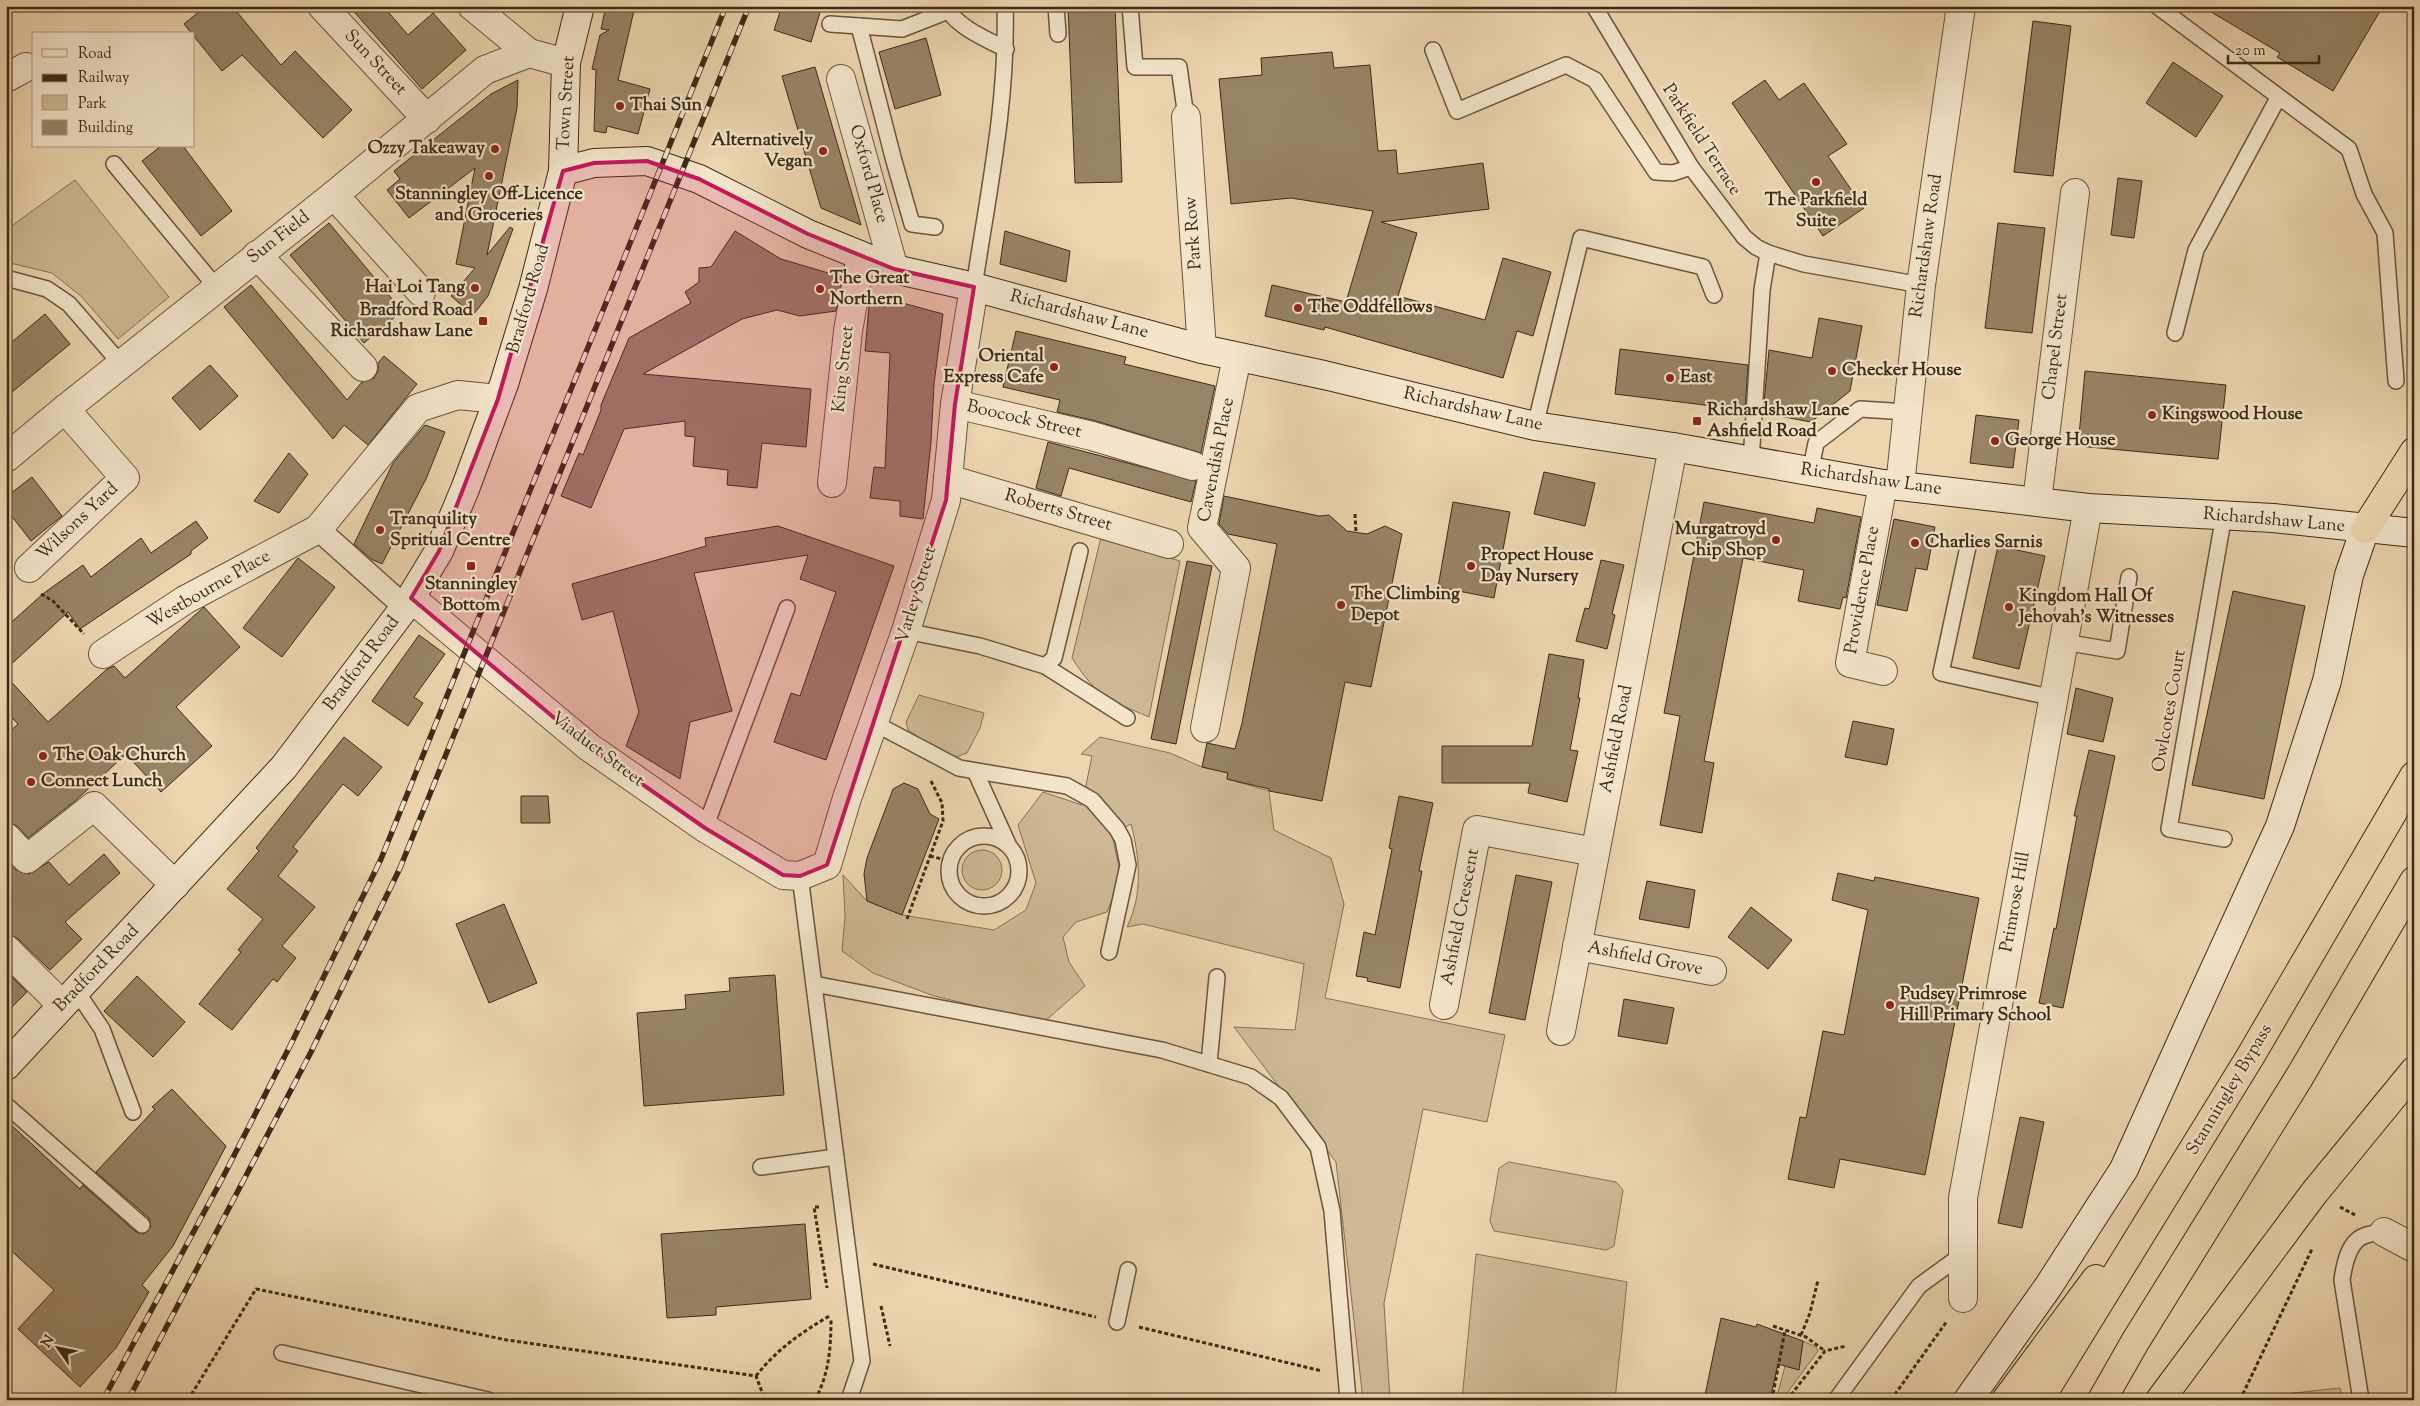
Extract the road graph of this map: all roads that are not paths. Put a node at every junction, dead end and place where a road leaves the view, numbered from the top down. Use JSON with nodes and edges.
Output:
{"nodes":[{"id":1,"x":322,"y":6,"type":"edge"},
{"id":2,"x":472,"y":6,"type":"edge"},
{"id":3,"x":580,"y":6,"type":"edge"},
{"id":4,"x":1005,"y":6,"type":"edge"},
{"id":5,"x":1056,"y":6,"type":"edge"},
{"id":6,"x":1130,"y":6,"type":"edge"},
{"id":7,"x":1594,"y":6,"type":"edge"},
{"id":8,"x":1961,"y":6,"type":"edge"},
{"id":9,"x":948,"y":9,"type":"edge"},
{"id":10,"x":2165,"y":9,"type":"edge"},
{"id":11,"x":830,"y":24,"type":"dead end"},
{"id":12,"x":859,"y":26,"type":"junction"},
{"id":13,"x":1058,"y":34,"type":"dead end"},
{"id":14,"x":1006,"y":50,"type":"junction"},
{"id":15,"x":1433,"y":50,"type":"dead end"},
{"id":16,"x":529,"y":53,"type":"junction"},
{"id":17,"x":566,"y":63,"type":"junction"},
{"id":18,"x":841,"y":79,"type":"dead end"},
{"id":19,"x":2278,"y":98,"type":"junction"},
{"id":20,"x":1186,"y":117,"type":"joint"},
{"id":21,"x":428,"y":119,"type":"junction"},
{"id":22,"x":114,"y":164,"type":"dead end"},
{"id":23,"x":1691,"y":168,"type":"junction"},
{"id":24,"x":563,"y":171,"type":"junction"},
{"id":25,"x":2075,"y":193,"type":"dead end"},
{"id":26,"x":334,"y":195,"type":"junction"},
{"id":27,"x":935,"y":227,"type":"dead end"},
{"id":28,"x":1768,"y":253,"type":"junction"},
{"id":29,"x":257,"y":255,"type":"junction"},
{"id":30,"x":861,"y":256,"type":"junction"},
{"id":31,"x":894,"y":269,"type":"junction"},
{"id":32,"x":6,"y":278,"type":"edge"},
{"id":33,"x":1921,"y":285,"type":"junction"},
{"id":34,"x":974,"y":287,"type":"junction"},
{"id":35,"x":218,"y":288,"type":"junction"},
{"id":36,"x":421,"y":292,"type":"dead end"},
{"id":37,"x":1714,"y":295,"type":"dead end"},
{"id":38,"x":2175,"y":333,"type":"dead end"},
{"id":39,"x":1202,"y":349,"type":"junction"},
{"id":40,"x":1237,"y":357,"type":"junction"},
{"id":41,"x":121,"y":364,"type":"junction"},
{"id":42,"x":363,"y":367,"type":"dead end"},
{"id":43,"x":2396,"y":381,"type":"dead end"},
{"id":44,"x":498,"y":399,"type":"junction"},
{"id":45,"x":955,"y":404,"type":"junction"},
{"id":46,"x":65,"y":408,"type":"junction"},
{"id":47,"x":1907,"y":412,"type":"junction"},
{"id":48,"x":1535,"y":426,"type":"junction"},
{"id":49,"x":1673,"y":447,"type":"junction"},
{"id":50,"x":2414,"y":452,"type":"edge"},
{"id":51,"x":6,"y":458,"type":"edge"},
{"id":52,"x":1751,"y":461,"type":"junction"},
{"id":53,"x":1193,"y":466,"type":"dead end"},
{"id":54,"x":1810,"y":473,"type":"junction"},
{"id":55,"x":948,"y":479,"type":"junction"},
{"id":56,"x":832,"y":483,"type":"dead end"},
{"id":57,"x":1891,"y":485,"type":"junction"},
{"id":58,"x":2037,"y":501,"type":"junction"},
{"id":59,"x":2088,"y":508,"type":"junction"},
{"id":60,"x":2224,"y":515,"type":"junction"},
{"id":61,"x":318,"y":529,"type":"junction"},
{"id":62,"x":2365,"y":529,"type":"junction"},
{"id":63,"x":2414,"y":533,"type":"edge"},
{"id":64,"x":1969,"y":542,"type":"dead end"},
{"id":65,"x":1169,"y":544,"type":"dead end"},
{"id":66,"x":1080,"y":551,"type":"dead end"},
{"id":67,"x":2129,"y":577,"type":"dead end"},
{"id":68,"x":33,"y":580,"type":"road end"},
{"id":69,"x":408,"y":603,"type":"junction"},
{"id":70,"x":787,"y":608,"type":"dead end"},
{"id":71,"x":906,"y":631,"type":"junction"},
{"id":72,"x":2064,"y":642,"type":"junction"},
{"id":73,"x":103,"y":654,"type":"road end"},
{"id":74,"x":1045,"y":666,"type":"junction"},
{"id":75,"x":1883,"y":671,"type":"dead end"},
{"id":76,"x":2054,"y":698,"type":"junction"},
{"id":77,"x":1127,"y":718,"type":"dead end"},
{"id":78,"x":874,"y":723,"type":"junction"},
{"id":79,"x":1205,"y":728,"type":"dead end"},
{"id":80,"x":975,"y":771,"type":"junction"},
{"id":81,"x":2414,"y":776,"type":"edge"},
{"id":82,"x":705,"y":828,"type":"junction"},
{"id":83,"x":6,"y":837,"type":"edge"},
{"id":84,"x":2224,"y":840,"type":"dead end"},
{"id":85,"x":1008,"y":844,"type":"junction"},
{"id":86,"x":1595,"y":852,"type":"junction"},
{"id":87,"x":800,"y":876,"type":"junction"},
{"id":88,"x":2414,"y":881,"type":"edge"},
{"id":89,"x":175,"y":885,"type":"junction"},
{"id":90,"x":1577,"y":946,"type":"junction"},
{"id":91,"x":6,"y":950,"type":"edge"},
{"id":92,"x":1109,"y":952,"type":"dead end"},
{"id":93,"x":1712,"y":971,"type":"dead end"},
{"id":94,"x":1217,"y":977,"type":"dead end"},
{"id":95,"x":814,"y":984,"type":"junction"},
{"id":96,"x":69,"y":999,"type":"junction"},
{"id":97,"x":1444,"y":1005,"type":"dead end"},
{"id":98,"x":1561,"y":1032,"type":"dead end"},
{"id":99,"x":1209,"y":1064,"type":"junction"},
{"id":100,"x":6,"y":1066,"type":"edge"},
{"id":101,"x":2414,"y":1071,"type":"edge"},
{"id":102,"x":6,"y":1105,"type":"edge"},
{"id":103,"x":132,"y":1112,"type":"dead end"},
{"id":104,"x":836,"y":1156,"type":"junction"},
{"id":105,"x":761,"y":1168,"type":"dead end"},
{"id":106,"x":2182,"y":1170,"type":"junction"},
{"id":107,"x":142,"y":1225,"type":"dead end"},
{"id":108,"x":2384,"y":1232,"type":"joint"},
{"id":109,"x":2414,"y":1248,"type":"edge"},
{"id":110,"x":1963,"y":1254,"type":"junction"},
{"id":111,"x":1128,"y":1270,"type":"dead end"},
{"id":112,"x":1963,"y":1298,"type":"road end"},
{"id":113,"x":1117,"y":1322,"type":"dead end"},
{"id":114,"x":282,"y":1353,"type":"dead end"},
{"id":115,"x":488,"y":1400,"type":"edge"},
{"id":116,"x":849,"y":1400,"type":"edge"},
{"id":117,"x":1348,"y":1400,"type":"edge"},
{"id":118,"x":1836,"y":1400,"type":"edge"},
{"id":119,"x":1968,"y":1400,"type":"edge"},
{"id":120,"x":2006,"y":1400,"type":"edge"},
{"id":121,"x":2039,"y":1400,"type":"edge"},
{"id":122,"x":2102,"y":1400,"type":"edge"},
{"id":123,"x":2160,"y":1400,"type":"edge"},
{"id":124,"x":2361,"y":1400,"type":"edge"}],
"edges":[{"from":1,"to":21,"type":"street","name":"Sun Street"},
{"from":2,"to":16,"type":"street"},
{"from":3,"to":17,"type":"street","name":"Town Street"},
{"from":4,"to":14,"type":"lane"},
{"from":5,"to":13,"type":"lane"},
{"from":6,"to":20,"type":"lane"},
{"from":7,"to":23,"type":"lane","name":"Parkfield Terrace"},
{"from":8,"to":33,"type":"street","name":"Richardshaw Road"},
{"from":9,"to":12,"type":"lane"},
{"from":9,"to":14,"type":"lane"},
{"from":10,"to":19,"type":"lane"},
{"from":11,"to":12,"type":"lane"},
{"from":12,"to":27,"type":"lane"},
{"from":14,"to":34,"type":"lane"},
{"from":15,"to":23,"type":"lane"},
{"from":16,"to":17,"type":"street"},
{"from":16,"to":21,"type":"street","name":"Sun Field"},
{"from":17,"to":24,"type":"street","name":"Town Street"},
{"from":18,"to":31,"type":"street","name":"Oxford Place"},
{"from":19,"to":38,"type":"lane"},
{"from":19,"to":43,"type":"lane"},
{"from":20,"to":39,"type":"street","name":"Park Row"},
{"from":21,"to":26,"type":"street","name":"Sun Field"},
{"from":22,"to":35,"type":"lane"},
{"from":23,"to":28,"type":"lane","name":"Parkfield Terrace"},
{"from":24,"to":30,"type":"street","name":"Richardshaw Lane"},
{"from":24,"to":44,"type":"street","name":"Bradford Road"},
{"from":25,"to":58,"type":"street","name":"Chapel Street"},
{"from":26,"to":29,"type":"street","name":"Sun Field"},
{"from":26,"to":36,"type":"street"},
{"from":28,"to":33,"type":"lane","name":"Parkfield Terrace"},
{"from":28,"to":52,"type":"lane"},
{"from":29,"to":35,"type":"street","name":"Sun Field"},
{"from":29,"to":42,"type":"street"},
{"from":30,"to":31,"type":"street","name":"Richardshaw Lane"},
{"from":30,"to":56,"type":"street","name":"King Street"},
{"from":31,"to":34,"type":"street","name":"Richardshaw Lane"},
{"from":32,"to":41,"type":"lane"},
{"from":33,"to":47,"type":"street","name":"Richardshaw Road"},
{"from":34,"to":39,"type":"street","name":"Richardshaw Lane"},
{"from":34,"to":45,"type":"street","name":"Varley Street"},
{"from":35,"to":41,"type":"street","name":"Sun Field"},
{"from":37,"to":48,"type":"lane"},
{"from":39,"to":40,"type":"street","name":"Richardshaw Lane"},
{"from":40,"to":48,"type":"street","name":"Richardshaw Lane"},
{"from":40,"to":79,"type":"street","name":"Cavendish Place"},
{"from":41,"to":46,"type":"street","name":"Sun Field"},
{"from":44,"to":61,"type":"street","name":"Westbourne Place"},
{"from":44,"to":69,"type":"street","name":"Bradford Road"},
{"from":45,"to":53,"type":"street","name":"Boocock Street"},
{"from":45,"to":55,"type":"street","name":"Varley Street"},
{"from":46,"to":51,"type":"street","name":"Sun Field"},
{"from":46,"to":68,"type":"street","name":"Wilsons Yard"},
{"from":47,"to":54,"type":"lane"},
{"from":47,"to":57,"type":"street","name":"Richardshaw Road"},
{"from":48,"to":49,"type":"street","name":"Richardshaw Lane"},
{"from":49,"to":52,"type":"street","name":"Richardshaw Lane"},
{"from":49,"to":86,"type":"street","name":"Ashfield Road"},
{"from":50,"to":62,"type":"highway"},
{"from":52,"to":54,"type":"street","name":"Richardshaw Lane"},
{"from":54,"to":57,"type":"street","name":"Richardshaw Lane"},
{"from":55,"to":65,"type":"street","name":"Roberts Street"},
{"from":55,"to":71,"type":"street","name":"Varley Street"},
{"from":57,"to":58,"type":"street","name":"Richardshaw Lane"},
{"from":57,"to":75,"type":"street","name":"Providence Place"},
{"from":58,"to":59,"type":"street","name":"Richardshaw Lane"},
{"from":59,"to":60,"type":"street","name":"Richardshaw Lane"},
{"from":59,"to":72,"type":"street","name":"Primrose Hill"},
{"from":60,"to":62,"type":"street","name":"Richardshaw Lane"},
{"from":60,"to":84,"type":"lane","name":"Owlcotes Court"},
{"from":61,"to":69,"type":"street"},
{"from":61,"to":73,"type":"street","name":"Westbourne Place"},
{"from":62,"to":63,"type":"street","name":"Richardshaw Lane"},
{"from":62,"to":119,"type":"street"},
{"from":64,"to":76,"type":"lane"},
{"from":66,"to":74,"type":"lane"},
{"from":67,"to":72,"type":"lane"},
{"from":69,"to":82,"type":"street","name":"Viaduct Street"},
{"from":69,"to":89,"type":"street","name":"Bradford Road"},
{"from":70,"to":82,"type":"lane"},
{"from":71,"to":74,"type":"lane"},
{"from":71,"to":78,"type":"street","name":"Varley Street"},
{"from":72,"to":76,"type":"street","name":"Primrose Hill"},
{"from":74,"to":77,"type":"lane"},
{"from":76,"to":110,"type":"street","name":"Primrose Hill"},
{"from":78,"to":80,"type":"lane"},
{"from":78,"to":87,"type":"street","name":"Varley Street"},
{"from":80,"to":85,"type":"lane"},
{"from":80,"to":92,"type":"lane"},
{"from":81,"to":106,"type":"highway","name":"Stanningley Bypass"},
{"from":82,"to":87,"type":"street","name":"Viaduct Street"},
{"from":83,"to":89,"type":"street"},
{"from":85,"to":85,"type":"lane"},
{"from":86,"to":90,"type":"street","name":"Ashfield Road"},
{"from":86,"to":97,"type":"street","name":"Ashfield Crescent"},
{"from":87,"to":95,"type":"lane"},
{"from":88,"to":122,"type":"highway"},
{"from":89,"to":96,"type":"street","name":"Bradford Road"},
{"from":90,"to":93,"type":"street","name":"Ashfield Grove"},
{"from":90,"to":98,"type":"street","name":"Ashfield Road"},
{"from":91,"to":96,"type":"street"},
{"from":94,"to":99,"type":"lane"},
{"from":95,"to":99,"type":"lane"},
{"from":95,"to":104,"type":"lane"},
{"from":96,"to":100,"type":"street","name":"Bradford Road"},
{"from":96,"to":103,"type":"lane"},
{"from":99,"to":117,"type":"lane"},
{"from":101,"to":123,"type":"highway"},
{"from":102,"to":107,"type":"lane"},
{"from":104,"to":105,"type":"lane"},
{"from":104,"to":116,"type":"lane"},
{"from":106,"to":120,"type":"highway"},
{"from":106,"to":121,"type":"highway","name":"Stanningley Bypass"},
{"from":108,"to":109,"type":"street"},
{"from":108,"to":124,"type":"lane"},
{"from":110,"to":112,"type":"street","name":"Primrose Hill"},
{"from":110,"to":118,"type":"lane"},
{"from":111,"to":113,"type":"lane"},
{"from":114,"to":115,"type":"lane"}]}
